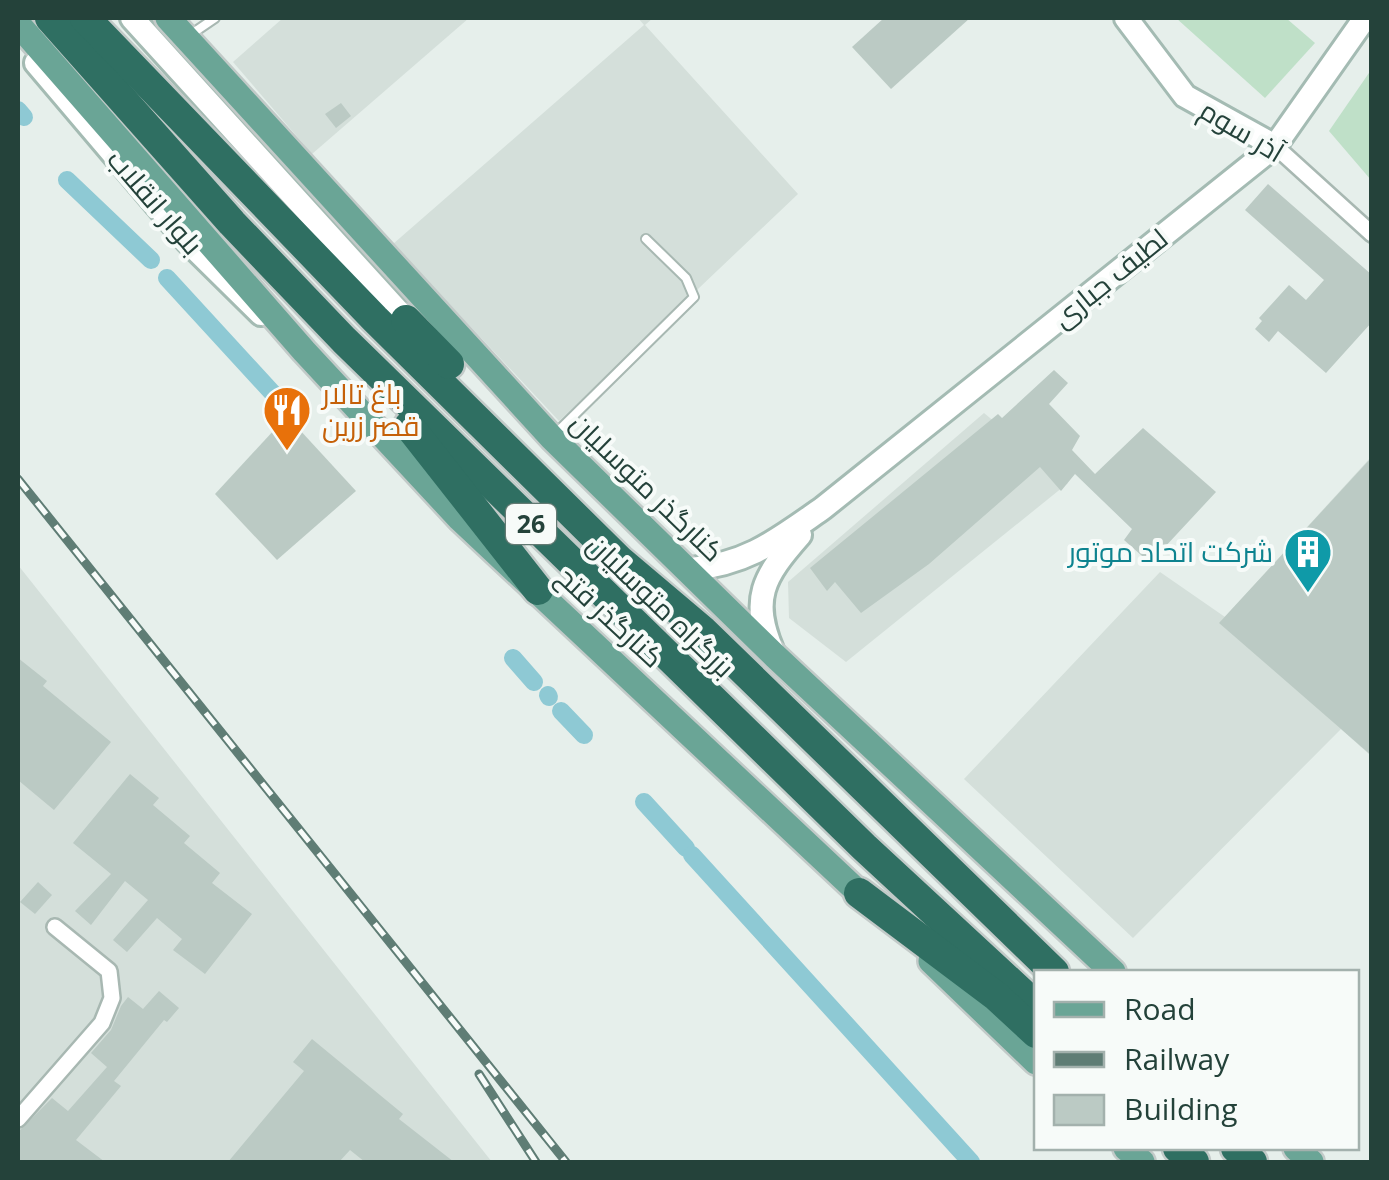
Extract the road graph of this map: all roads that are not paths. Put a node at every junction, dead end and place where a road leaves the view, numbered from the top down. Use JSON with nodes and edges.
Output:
{"nodes":[{"id":1,"x":50,"y":18,"type":"edge"},
{"id":2,"x":85,"y":18,"type":"edge"},
{"id":3,"x":132,"y":18,"type":"edge"},
{"id":4,"x":168,"y":18,"type":"edge"},
{"id":5,"x":215,"y":18,"type":"edge"},
{"id":6,"x":1126,"y":18,"type":"edge"},
{"id":7,"x":1365,"y":18,"type":"edge"},
{"id":8,"x":18,"y":24,"type":"edge"},
{"id":9,"x":186,"y":38,"type":"junction"},
{"id":10,"x":18,"y":41,"type":"edge"},
{"id":11,"x":1275,"y":146,"type":"junction"},
{"id":12,"x":1372,"y":234,"type":"edge"},
{"id":13,"x":646,"y":239,"type":"dead end"},
{"id":14,"x":406,"y":320,"type":"joint"},
{"id":15,"x":344,"y":340,"type":"junction"},
{"id":16,"x":304,"y":350,"type":"junction"},
{"id":17,"x":552,"y":438,"type":"junction"},
{"id":18,"x":823,"y":508,"type":"junction"},
{"id":19,"x":691,"y":570,"type":"junction"},
{"id":20,"x":538,"y":590,"type":"junction"},
{"id":21,"x":703,"y":630,"type":"junction"},
{"id":22,"x":775,"y":656,"type":"junction"},
{"id":23,"x":859,"y":892,"type":"junction"},
{"id":24,"x":55,"y":926,"type":"dead end"},
{"id":25,"x":1052,"y":970,"type":"edge"},
{"id":26,"x":1110,"y":970,"type":"edge"},
{"id":27,"x":1034,"y":1004,"type":"edge"},
{"id":28,"x":1034,"y":1031,"type":"edge"},
{"id":29,"x":1034,"y":1060,"type":"edge"},
{"id":30,"x":18,"y":1120,"type":"edge"}],
"edges":[{"from":1,"to":15,"type":"highway","name":"بزرگراه متوسلیان","number":"26"},
{"from":2,"to":21,"type":"highway","name":"بزرگراه متوسلیان","number":"26"},
{"from":3,"to":14,"type":"main road"},
{"from":4,"to":9,"type":"main road","name":"کنارگذر متوسلیان"},
{"from":5,"to":9,"type":"lane"},
{"from":6,"to":11,"type":"main road","name":"آذر سوم"},
{"from":7,"to":11,"type":"main road","name":"لطیف جباری"},
{"from":8,"to":16,"type":"main road","name":"کنارگذر فتح"},
{"from":9,"to":17,"type":"main road","name":"کنارگذر متوسلیان"},
{"from":10,"to":16,"type":"main road","name":"بلوار انقلاب"},
{"from":11,"to":12,"type":"street","name":"آذر سوم"},
{"from":11,"to":18,"type":"main road","name":"لطیف جباری"},
{"from":13,"to":17,"type":"lane"},
{"from":14,"to":21,"type":"highway"},
{"from":15,"to":20,"type":"highway"},
{"from":15,"to":27,"type":"highway","name":"بزرگراه متوسلیان","number":"26"},
{"from":16,"to":20,"type":"main road","name":"کنارگذر فتح"},
{"from":17,"to":19,"type":"main road","name":"کنارگذر متوسلیان"},
{"from":18,"to":19,"type":"main road"},
{"from":18,"to":22,"type":"main road"},
{"from":19,"to":22,"type":"main road","name":"کنارگذر متوسلیان"},
{"from":20,"to":23,"type":"main road","name":"کنارگذر فتح"},
{"from":21,"to":25,"type":"highway","name":"بزرگراه متوسلیان","number":"26"},
{"from":22,"to":26,"type":"main road","name":"کنارگذر متوسلیان"},
{"from":23,"to":28,"type":"highway"},
{"from":23,"to":29,"type":"main road","name":"کنارگذر فتح"},
{"from":24,"to":30,"type":"street"}]}
